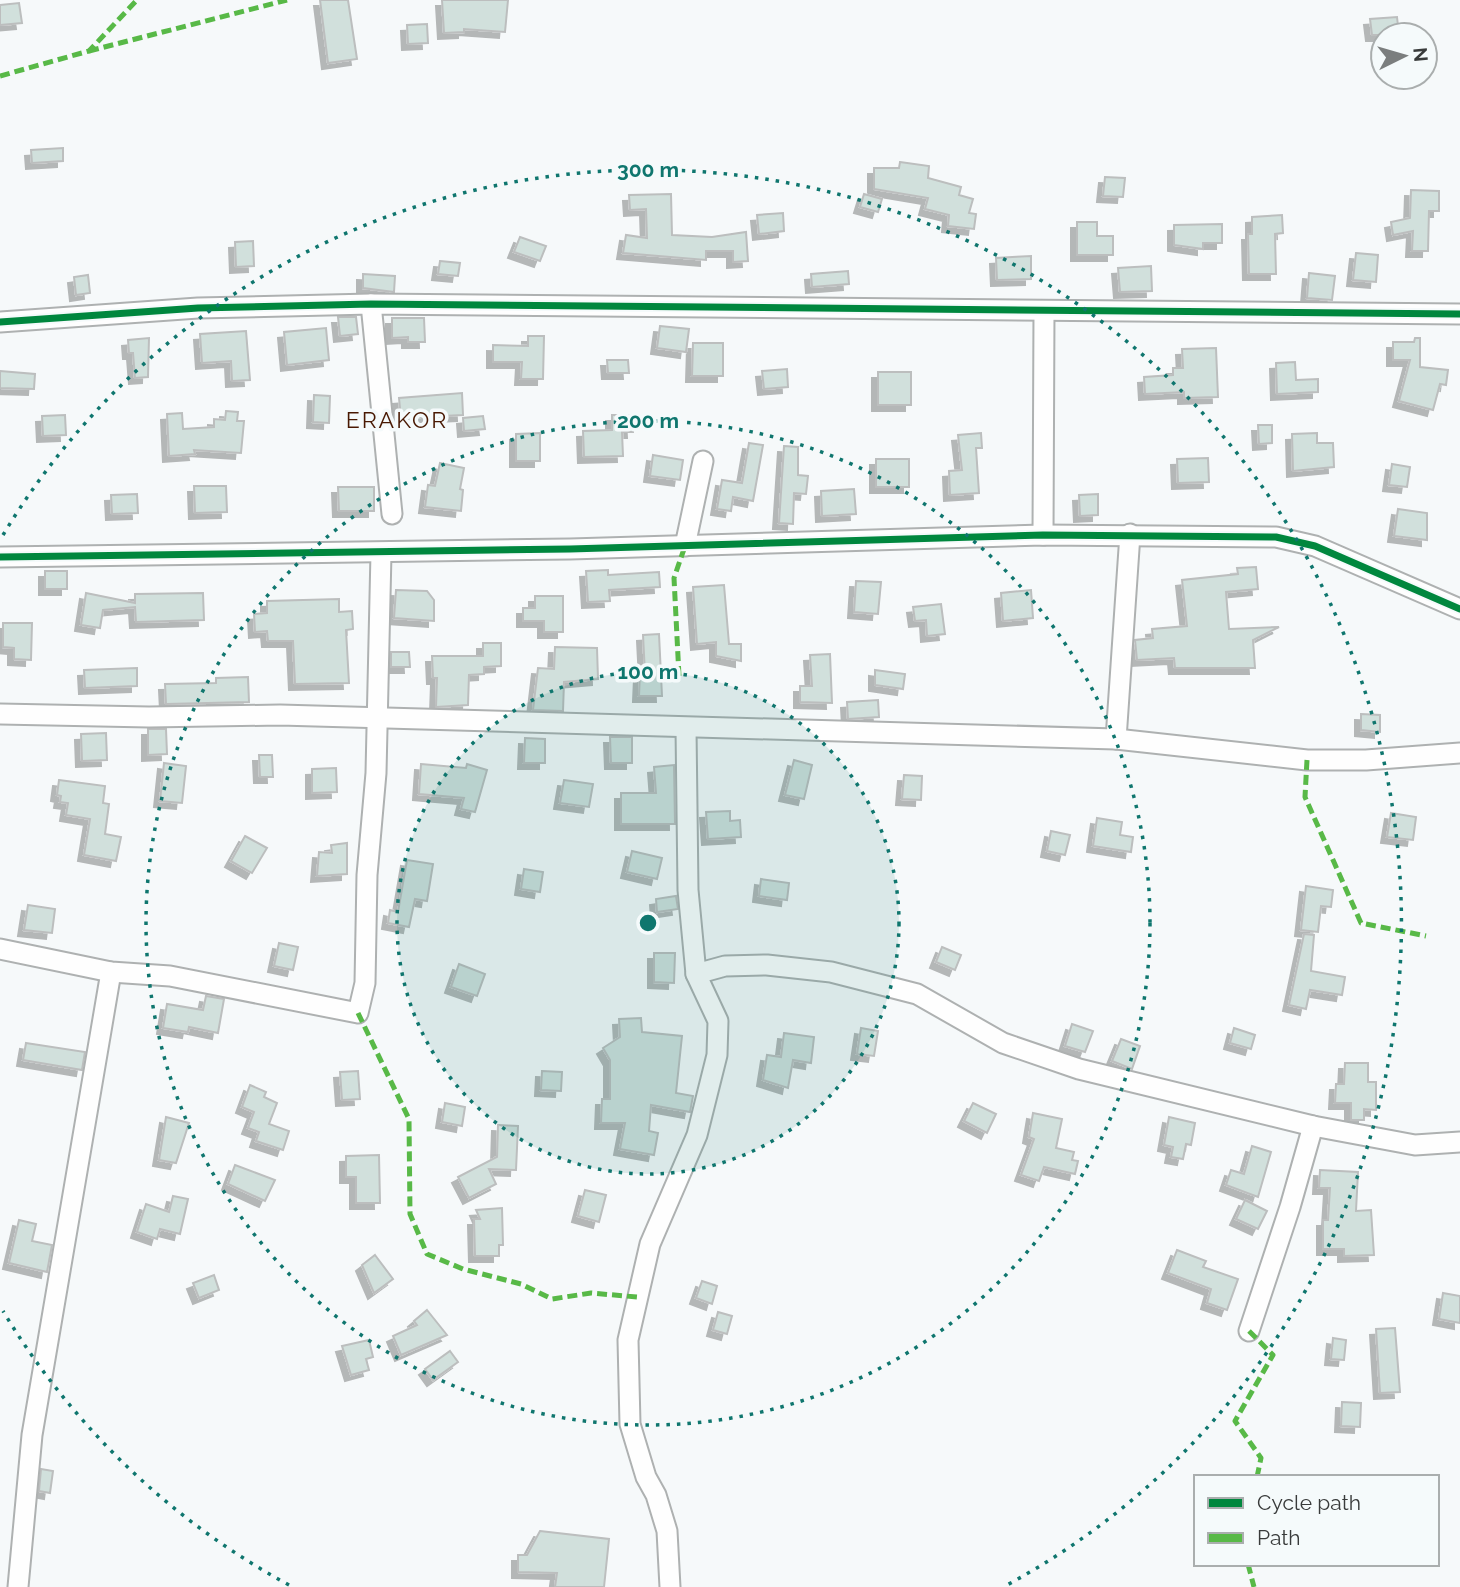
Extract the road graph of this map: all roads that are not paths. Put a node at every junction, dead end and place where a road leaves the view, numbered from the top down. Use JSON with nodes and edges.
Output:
{"nodes":[{"id":1,"x":371,"y":304,"type":"junction"},
{"id":2,"x":1044,"y":312,"type":"junction"},
{"id":3,"x":1460,"y":314,"type":"edge"},
{"id":4,"x":0,"y":322,"type":"edge"},
{"id":5,"x":704,"y":461,"type":"dead end"},
{"id":6,"x":392,"y":514,"type":"dead end"},
{"id":7,"x":1130,"y":534,"type":"junction"},
{"id":8,"x":1043,"y":535,"type":"junction"},
{"id":9,"x":685,"y":546,"type":"junction"},
{"id":10,"x":381,"y":553,"type":"junction"},
{"id":11,"x":0,"y":557,"type":"edge"},
{"id":12,"x":1460,"y":610,"type":"edge"},
{"id":13,"x":0,"y":714,"type":"edge"},
{"id":14,"x":377,"y":719,"type":"junction"},
{"id":15,"x":686,"y":728,"type":"junction"},
{"id":16,"x":1115,"y":739,"type":"junction"},
{"id":17,"x":1460,"y":753,"type":"edge"},
{"id":18,"x":0,"y":949,"type":"edge"},
{"id":19,"x":111,"y":972,"type":"junction"},
{"id":20,"x":696,"y":974,"type":"junction"},
{"id":21,"x":1313,"y":1126,"type":"junction"},
{"id":22,"x":1460,"y":1142,"type":"edge"},
{"id":23,"x":1249,"y":1331,"type":"dead end"},
{"id":24,"x":18,"y":1587,"type":"edge"},
{"id":25,"x":670,"y":1587,"type":"edge"}],
"edges":[{"from":1,"to":2,"type":"street"},
{"from":1,"to":4,"type":"street"},
{"from":1,"to":6,"type":"street"},
{"from":2,"to":3,"type":"street"},
{"from":2,"to":8,"type":"street"},
{"from":5,"to":9,"type":"street"},
{"from":7,"to":8,"type":"street"},
{"from":7,"to":12,"type":"street"},
{"from":7,"to":16,"type":"street"},
{"from":8,"to":9,"type":"street"},
{"from":9,"to":10,"type":"street"},
{"from":10,"to":11,"type":"street"},
{"from":10,"to":14,"type":"street"},
{"from":13,"to":14,"type":"street"},
{"from":14,"to":15,"type":"street"},
{"from":14,"to":19,"type":"street"},
{"from":15,"to":16,"type":"street"},
{"from":15,"to":20,"type":"street"},
{"from":16,"to":17,"type":"street"},
{"from":18,"to":19,"type":"street"},
{"from":19,"to":24,"type":"street"},
{"from":20,"to":21,"type":"street"},
{"from":20,"to":25,"type":"street"},
{"from":21,"to":22,"type":"street"},
{"from":21,"to":23,"type":"street"}]}
